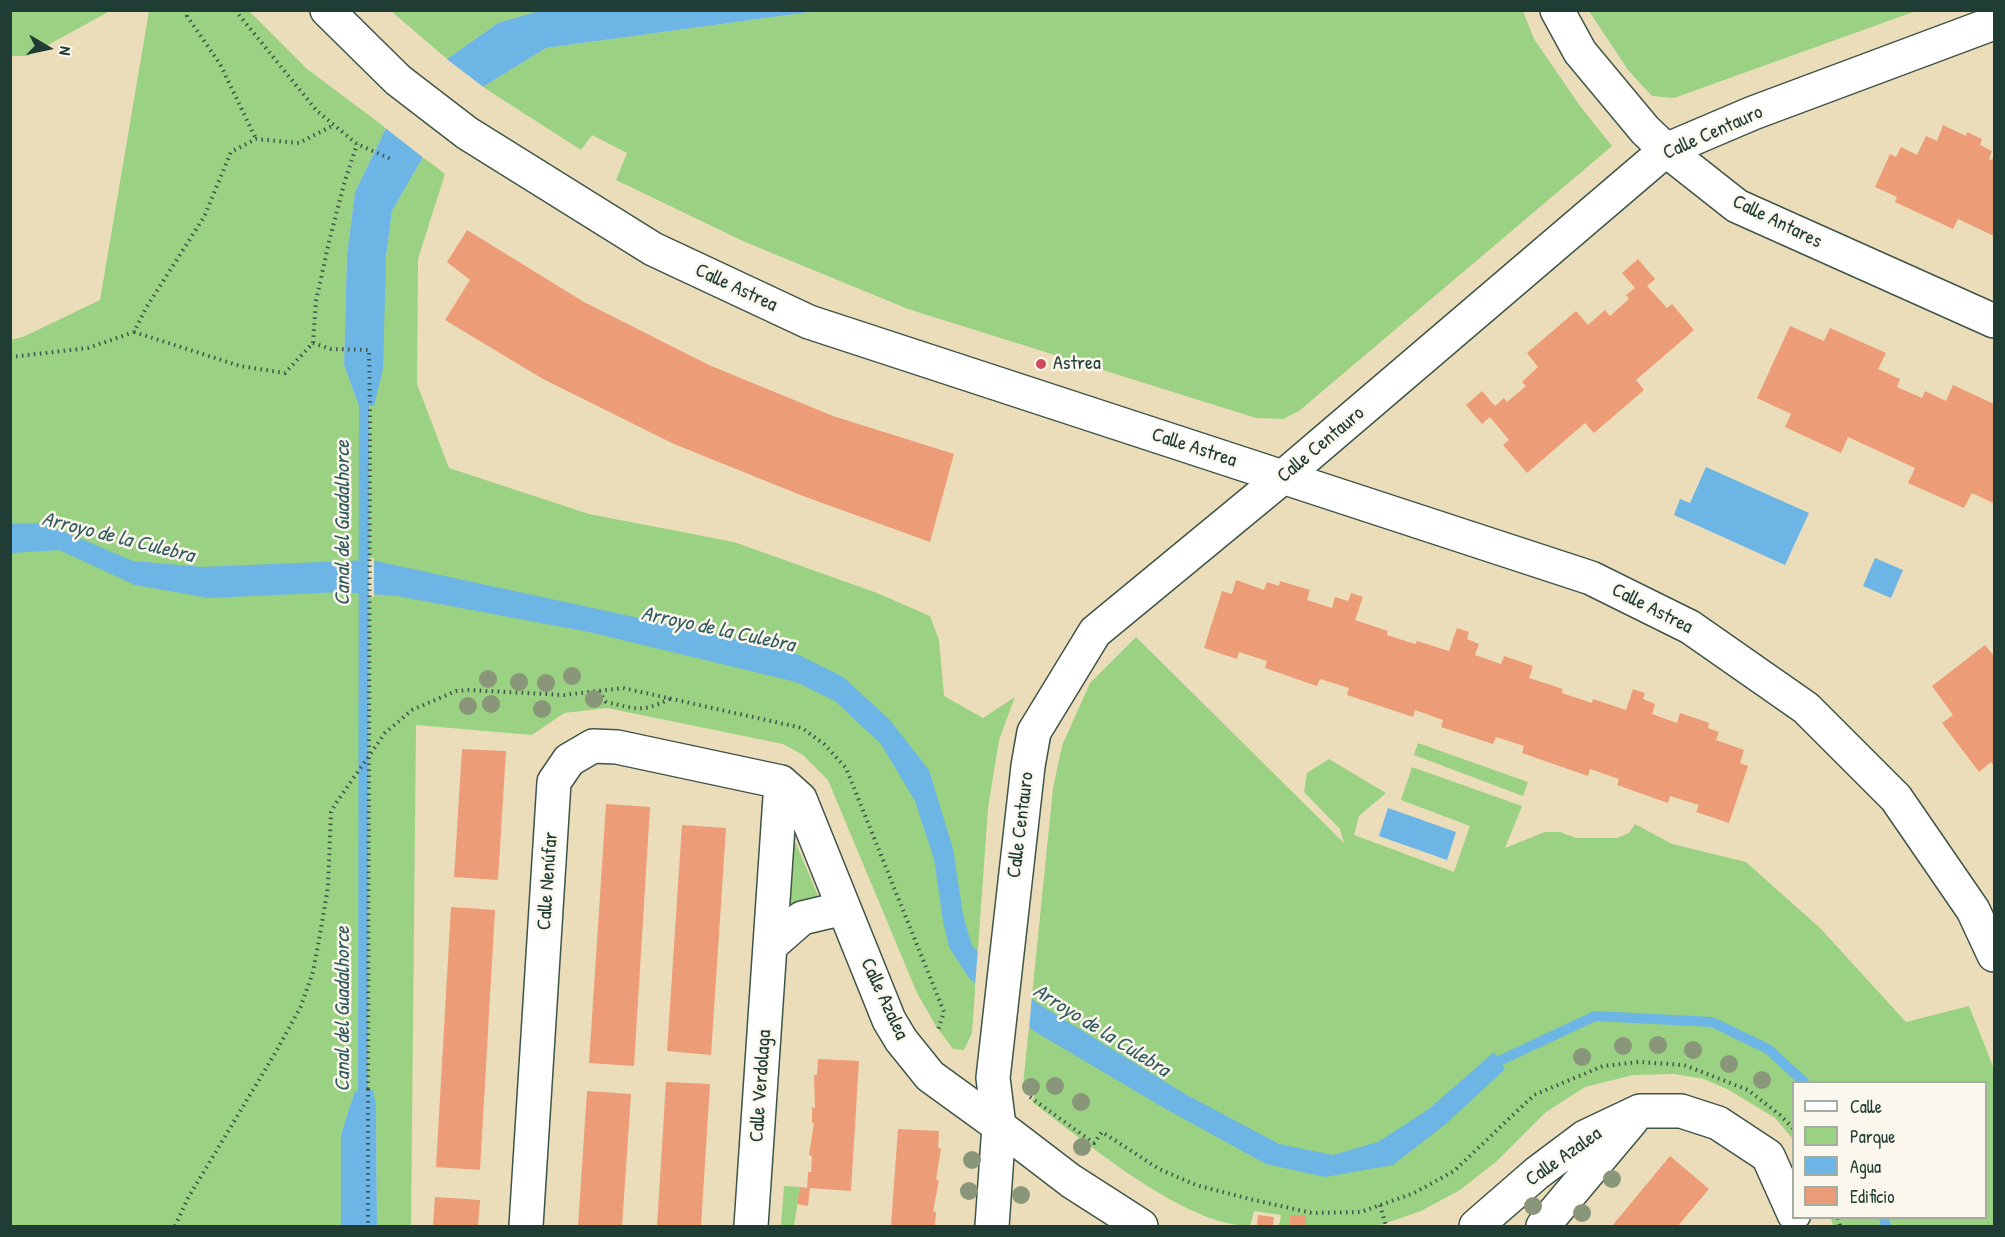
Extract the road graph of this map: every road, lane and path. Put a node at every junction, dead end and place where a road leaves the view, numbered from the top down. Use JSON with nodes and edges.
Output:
{"nodes":[{"id":1,"x":190,"y":10,"type":"edge"},
{"id":2,"x":235,"y":10,"type":"edge"},
{"id":3,"x":327,"y":10,"type":"edge"},
{"id":4,"x":1557,"y":10,"type":"edge"},
{"id":5,"x":1995,"y":23,"type":"edge"},
{"id":6,"x":334,"y":125,"type":"junction"},
{"id":7,"x":256,"y":139,"type":"junction"},
{"id":8,"x":357,"y":144,"type":"junction"},
{"id":9,"x":1666,"y":150,"type":"junction"},
{"id":10,"x":391,"y":159,"type":"dead end"},
{"id":11,"x":1995,"y":321,"type":"edge"},
{"id":12,"x":134,"y":332,"type":"junction"},
{"id":13,"x":313,"y":343,"type":"junction"},
{"id":14,"x":10,"y":357,"type":"edge"},
{"id":15,"x":1283,"y":477,"type":"junction"},
{"id":16,"x":469,"y":690,"type":"dead end"},
{"id":17,"x":599,"y":691,"type":"dead end"},
{"id":18,"x":670,"y":699,"type":"dead end"},
{"id":19,"x":781,"y":782,"type":"junction"},
{"id":20,"x":844,"y":908,"type":"junction"},
{"id":21,"x":770,"y":946,"type":"junction"},
{"id":22,"x":1995,"y":955,"type":"edge"},
{"id":23,"x":1028,"y":1095,"type":"dead end"},
{"id":24,"x":1640,"y":1111,"type":"junction"},
{"id":25,"x":999,"y":1125,"type":"junction"},
{"id":26,"x":1792,"y":1127,"type":"edge"},
{"id":27,"x":1380,"y":1205,"type":"junction"},
{"id":28,"x":1792,"y":1212,"type":"edge"},
{"id":29,"x":175,"y":1227,"type":"edge"},
{"id":30,"x":369,"y":1227,"type":"edge"},
{"id":31,"x":526,"y":1227,"type":"edge"},
{"id":32,"x":751,"y":1227,"type":"edge"},
{"id":33,"x":992,"y":1227,"type":"edge"},
{"id":34,"x":1141,"y":1227,"type":"edge"},
{"id":35,"x":1386,"y":1227,"type":"edge"},
{"id":36,"x":1476,"y":1227,"type":"edge"},
{"id":37,"x":1543,"y":1227,"type":"edge"}],
"edges":[{"from":1,"to":7,"type":"path"},
{"from":2,"to":6,"type":"path"},
{"from":3,"to":15,"type":"street","name":"Calle Astrea"},
{"from":4,"to":9,"type":"street","name":"Calle Antares"},
{"from":5,"to":9,"type":"street","name":"Calle Centauro"},
{"from":6,"to":7,"type":"path"},
{"from":6,"to":8,"type":"path"},
{"from":7,"to":12,"type":"path"},
{"from":8,"to":10,"type":"path"},
{"from":8,"to":13,"type":"path"},
{"from":9,"to":11,"type":"street","name":"Calle Antares"},
{"from":9,"to":15,"type":"street","name":"Calle Centauro"},
{"from":12,"to":13,"type":"path"},
{"from":12,"to":14,"type":"path"},
{"from":13,"to":30,"type":"path","bridge":true},
{"from":15,"to":22,"type":"street","name":"Calle Astrea"},
{"from":15,"to":25,"type":"street","name":"Calle Centauro"},
{"from":16,"to":29,"type":"path"},
{"from":17,"to":18,"type":"path"},
{"from":19,"to":20,"type":"street","name":"Calle Azalea"},
{"from":19,"to":21,"type":"street","name":"Calle Verdolaga"},
{"from":19,"to":31,"type":"street","name":"Calle Nenúfar"},
{"from":20,"to":21,"type":"street"},
{"from":20,"to":25,"type":"street","name":"Calle Azalea"},
{"from":21,"to":32,"type":"street","name":"Calle Verdolaga"},
{"from":23,"to":27,"type":"path"},
{"from":24,"to":28,"type":"street","name":"Calle Azalea"},
{"from":24,"to":36,"type":"street","name":"Calle Azalea"},
{"from":24,"to":37,"type":"street"},
{"from":25,"to":33,"type":"street","name":"Calle Centauro"},
{"from":25,"to":34,"type":"street","name":"Calle Azalea"},
{"from":26,"to":27,"type":"path"},
{"from":27,"to":35,"type":"path"}]}
